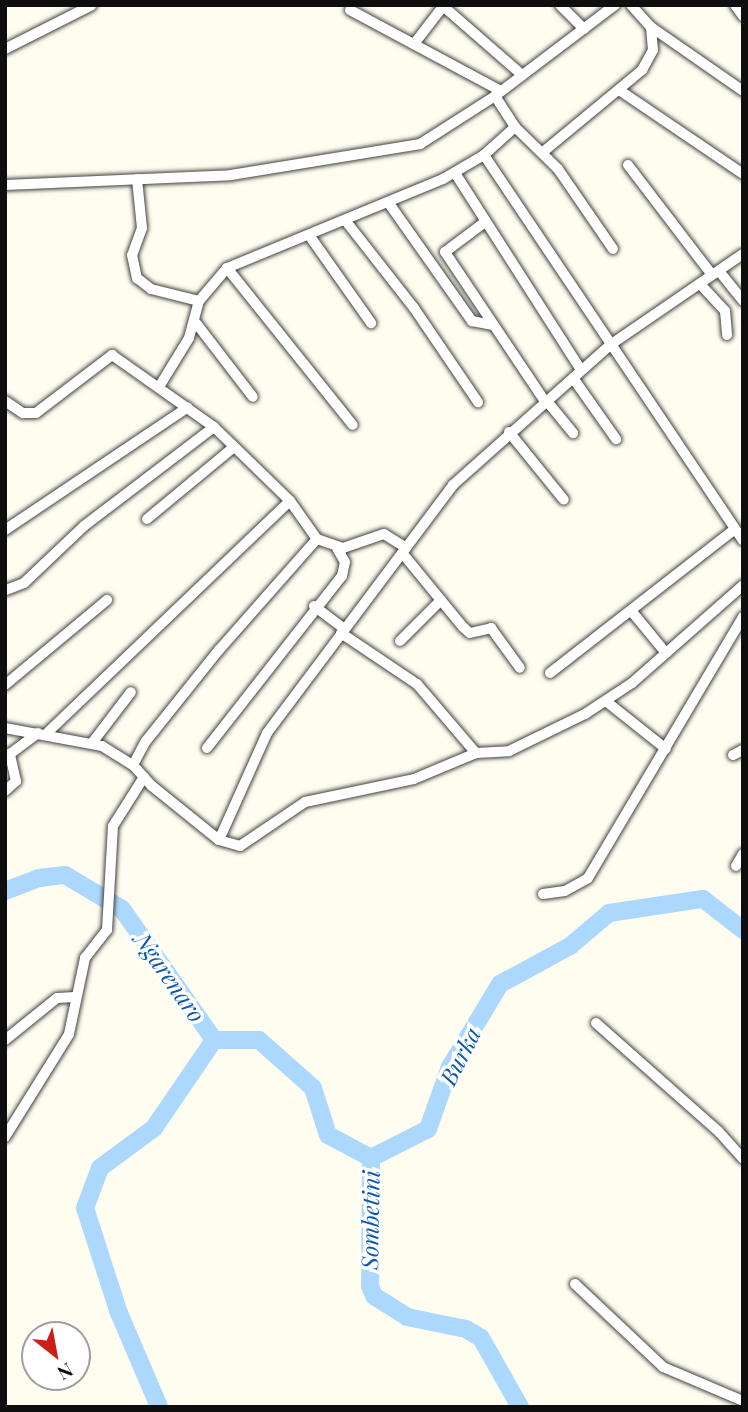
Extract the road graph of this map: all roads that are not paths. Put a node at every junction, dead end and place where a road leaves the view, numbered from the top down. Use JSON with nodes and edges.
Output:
{"nodes":[{"id":1,"x":92,"y":5,"type":"edge"},
{"id":2,"x":559,"y":5,"type":"edge"},
{"id":3,"x":615,"y":5,"type":"edge"},
{"id":4,"x":631,"y":5,"type":"edge"},
{"id":5,"x":734,"y":5,"type":"edge"},
{"id":6,"x":443,"y":6,"type":"edge"},
{"id":7,"x":350,"y":10,"type":"dead end"},
{"id":8,"x":743,"y":16,"type":"edge"},
{"id":9,"x":651,"y":26,"type":"junction"},
{"id":10,"x":584,"y":29,"type":"junction"},
{"id":11,"x":414,"y":44,"type":"junction"},
{"id":12,"x":5,"y":49,"type":"edge"},
{"id":13,"x":522,"y":75,"type":"junction"},
{"id":14,"x":619,"y":90,"type":"junction"},
{"id":15,"x":743,"y":91,"type":"edge"},
{"id":16,"x":498,"y":94,"type":"junction"},
{"id":17,"x":515,"y":127,"type":"junction"},
{"id":18,"x":544,"y":152,"type":"junction"},
{"id":19,"x":484,"y":155,"type":"junction"},
{"id":20,"x":628,"y":165,"type":"dead end"},
{"id":21,"x":455,"y":173,"type":"junction"},
{"id":22,"x":743,"y":174,"type":"edge"},
{"id":23,"x":137,"y":179,"type":"junction"},
{"id":24,"x":5,"y":185,"type":"edge"},
{"id":25,"x":388,"y":202,"type":"junction"},
{"id":26,"x":345,"y":220,"type":"junction"},
{"id":27,"x":485,"y":222,"type":"junction"},
{"id":28,"x":309,"y":235,"type":"junction"},
{"id":29,"x":613,"y":249,"type":"dead end"},
{"id":30,"x":743,"y":254,"type":"edge"},
{"id":31,"x":227,"y":268,"type":"junction"},
{"id":32,"x":716,"y":273,"type":"junction"},
{"id":33,"x":700,"y":284,"type":"junction"},
{"id":34,"x":200,"y":301,"type":"junction"},
{"id":35,"x":743,"y":301,"type":"edge"},
{"id":36,"x":196,"y":323,"type":"junction"},
{"id":37,"x":370,"y":323,"type":"dead end"},
{"id":38,"x":492,"y":325,"type":"junction"},
{"id":39,"x":727,"y":335,"type":"dead end"},
{"id":40,"x":610,"y":345,"type":"junction"},
{"id":41,"x":577,"y":374,"type":"junction"},
{"id":42,"x":159,"y":387,"type":"junction"},
{"id":43,"x":253,"y":397,"type":"dead end"},
{"id":44,"x":545,"y":400,"type":"junction"},
{"id":45,"x":5,"y":401,"type":"edge"},
{"id":46,"x":478,"y":402,"type":"dead end"},
{"id":47,"x":188,"y":407,"type":"junction"},
{"id":48,"x":353,"y":425,"type":"dead end"},
{"id":49,"x":215,"y":427,"type":"junction"},
{"id":50,"x":509,"y":432,"type":"junction"},
{"id":51,"x":573,"y":433,"type":"dead end"},
{"id":52,"x":617,"y":439,"type":"dead end"},
{"id":53,"x":234,"y":447,"type":"junction"},
{"id":54,"x":564,"y":500,"type":"dead end"},
{"id":55,"x":290,"y":501,"type":"junction"},
{"id":56,"x":147,"y":519,"type":"dead end"},
{"id":57,"x":735,"y":529,"type":"junction"},
{"id":58,"x":5,"y":530,"type":"edge"},
{"id":59,"x":317,"y":539,"type":"junction"},
{"id":60,"x":743,"y":540,"type":"edge"},
{"id":61,"x":337,"y":548,"type":"junction"},
{"id":62,"x":404,"y":551,"type":"junction"},
{"id":63,"x":743,"y":585,"type":"edge"},
{"id":64,"x":6,"y":590,"type":"edge"},
{"id":65,"x":107,"y":600,"type":"dead end"},
{"id":66,"x":441,"y":600,"type":"junction"},
{"id":67,"x":314,"y":606,"type":"junction"},
{"id":68,"x":633,"y":613,"type":"junction"},
{"id":69,"x":743,"y":617,"type":"edge"},
{"id":70,"x":739,"y":628,"type":"edge"},
{"id":71,"x":343,"y":631,"type":"junction"},
{"id":72,"x":400,"y":641,"type":"dead end"},
{"id":73,"x":666,"y":653,"type":"junction"},
{"id":74,"x":520,"y":668,"type":"dead end"},
{"id":75,"x":550,"y":673,"type":"dead end"},
{"id":76,"x":5,"y":685,"type":"edge"},
{"id":77,"x":131,"y":692,"type":"dead end"},
{"id":78,"x":607,"y":702,"type":"junction"},
{"id":79,"x":5,"y":728,"type":"edge"},
{"id":80,"x":42,"y":733,"type":"junction"},
{"id":81,"x":92,"y":743,"type":"junction"},
{"id":82,"x":207,"y":748,"type":"dead end"},
{"id":83,"x":666,"y":749,"type":"junction"},
{"id":84,"x":476,"y":753,"type":"junction"},
{"id":85,"x":8,"y":758,"type":"edge"},
{"id":86,"x":133,"y":765,"type":"junction"},
{"id":87,"x":144,"y":777,"type":"junction"},
{"id":88,"x":5,"y":791,"type":"edge"},
{"id":89,"x":219,"y":840,"type":"junction"},
{"id":90,"x":743,"y":854,"type":"edge"},
{"id":91,"x":736,"y":866,"type":"dead end"},
{"id":92,"x":543,"y":894,"type":"dead end"},
{"id":93,"x":75,"y":997,"type":"junction"},
{"id":94,"x":596,"y":1023,"type":"dead end"},
{"id":95,"x":5,"y":1040,"type":"edge"},
{"id":96,"x":5,"y":1137,"type":"edge"},
{"id":97,"x":743,"y":1160,"type":"edge"},
{"id":98,"x":575,"y":1284,"type":"dead end"},
{"id":99,"x":743,"y":1401,"type":"edge"},
{"id":100,"x":737,"y":1407,"type":"edge"}],
"edges":[{"from":1,"to":12,"type":"street"},
{"from":2,"to":10,"type":"street"},
{"from":3,"to":10,"type":"street"},
{"from":4,"to":9,"type":"street"},
{"from":5,"to":8,"type":"street"},
{"from":6,"to":11,"type":"street"},
{"from":6,"to":13,"type":"street"},
{"from":7,"to":11,"type":"street"},
{"from":9,"to":14,"type":"street"},
{"from":9,"to":15,"type":"street"},
{"from":10,"to":13,"type":"street"},
{"from":11,"to":16,"type":"street"},
{"from":13,"to":16,"type":"street"},
{"from":14,"to":18,"type":"street"},
{"from":14,"to":22,"type":"street"},
{"from":16,"to":17,"type":"street"},
{"from":16,"to":23,"type":"street"},
{"from":17,"to":18,"type":"street"},
{"from":17,"to":19,"type":"street"},
{"from":18,"to":29,"type":"street"},
{"from":19,"to":21,"type":"street"},
{"from":19,"to":40,"type":"street"},
{"from":20,"to":32,"type":"street"},
{"from":21,"to":25,"type":"street"},
{"from":21,"to":27,"type":"street"},
{"from":23,"to":24,"type":"street"},
{"from":23,"to":34,"type":"street"},
{"from":25,"to":26,"type":"street"},
{"from":25,"to":38,"type":"street"},
{"from":26,"to":28,"type":"street"},
{"from":26,"to":46,"type":"street"},
{"from":27,"to":38,"type":"street"},
{"from":27,"to":41,"type":"street"},
{"from":28,"to":31,"type":"street"},
{"from":28,"to":37,"type":"street"},
{"from":30,"to":32,"type":"street"},
{"from":31,"to":34,"type":"street"},
{"from":31,"to":48,"type":"street"},
{"from":32,"to":33,"type":"street"},
{"from":32,"to":35,"type":"street"},
{"from":33,"to":39,"type":"street"},
{"from":33,"to":40,"type":"street"},
{"from":34,"to":36,"type":"street"},
{"from":36,"to":42,"type":"street"},
{"from":36,"to":43,"type":"street"},
{"from":38,"to":44,"type":"street"},
{"from":40,"to":41,"type":"street"},
{"from":40,"to":57,"type":"street"},
{"from":41,"to":44,"type":"street"},
{"from":41,"to":52,"type":"street"},
{"from":42,"to":45,"type":"street"},
{"from":42,"to":47,"type":"street"},
{"from":44,"to":50,"type":"street"},
{"from":44,"to":51,"type":"street"},
{"from":47,"to":49,"type":"street"},
{"from":47,"to":58,"type":"street"},
{"from":49,"to":53,"type":"street"},
{"from":49,"to":64,"type":"street"},
{"from":50,"to":54,"type":"street"},
{"from":50,"to":62,"type":"street"},
{"from":53,"to":55,"type":"street"},
{"from":53,"to":56,"type":"street"},
{"from":55,"to":59,"type":"street"},
{"from":55,"to":80,"type":"street"},
{"from":57,"to":60,"type":"street"},
{"from":57,"to":68,"type":"street"},
{"from":59,"to":61,"type":"street"},
{"from":59,"to":86,"type":"street"},
{"from":61,"to":62,"type":"street"},
{"from":61,"to":67,"type":"street"},
{"from":62,"to":66,"type":"street"},
{"from":62,"to":71,"type":"street"},
{"from":63,"to":73,"type":"street"},
{"from":65,"to":76,"type":"street"},
{"from":66,"to":72,"type":"street"},
{"from":66,"to":74,"type":"street"},
{"from":67,"to":71,"type":"street"},
{"from":67,"to":82,"type":"street"},
{"from":68,"to":73,"type":"street"},
{"from":68,"to":75,"type":"street"},
{"from":69,"to":70,"type":"street"},
{"from":70,"to":83,"type":"street"},
{"from":71,"to":84,"type":"street"},
{"from":71,"to":89,"type":"street"},
{"from":73,"to":78,"type":"street"},
{"from":77,"to":81,"type":"street"},
{"from":78,"to":83,"type":"street"},
{"from":78,"to":84,"type":"street"},
{"from":79,"to":80,"type":"street"},
{"from":80,"to":81,"type":"street"},
{"from":80,"to":85,"type":"street"},
{"from":81,"to":86,"type":"street"},
{"from":83,"to":92,"type":"street"},
{"from":84,"to":89,"type":"street"},
{"from":85,"to":88,"type":"street"},
{"from":86,"to":87,"type":"street"},
{"from":87,"to":89,"type":"street"},
{"from":87,"to":93,"type":"street"},
{"from":90,"to":91,"type":"street"},
{"from":93,"to":95,"type":"street"},
{"from":93,"to":96,"type":"street"},
{"from":94,"to":97,"type":"street"},
{"from":98,"to":99,"type":"street"},
{"from":99,"to":100,"type":"street"}]}
